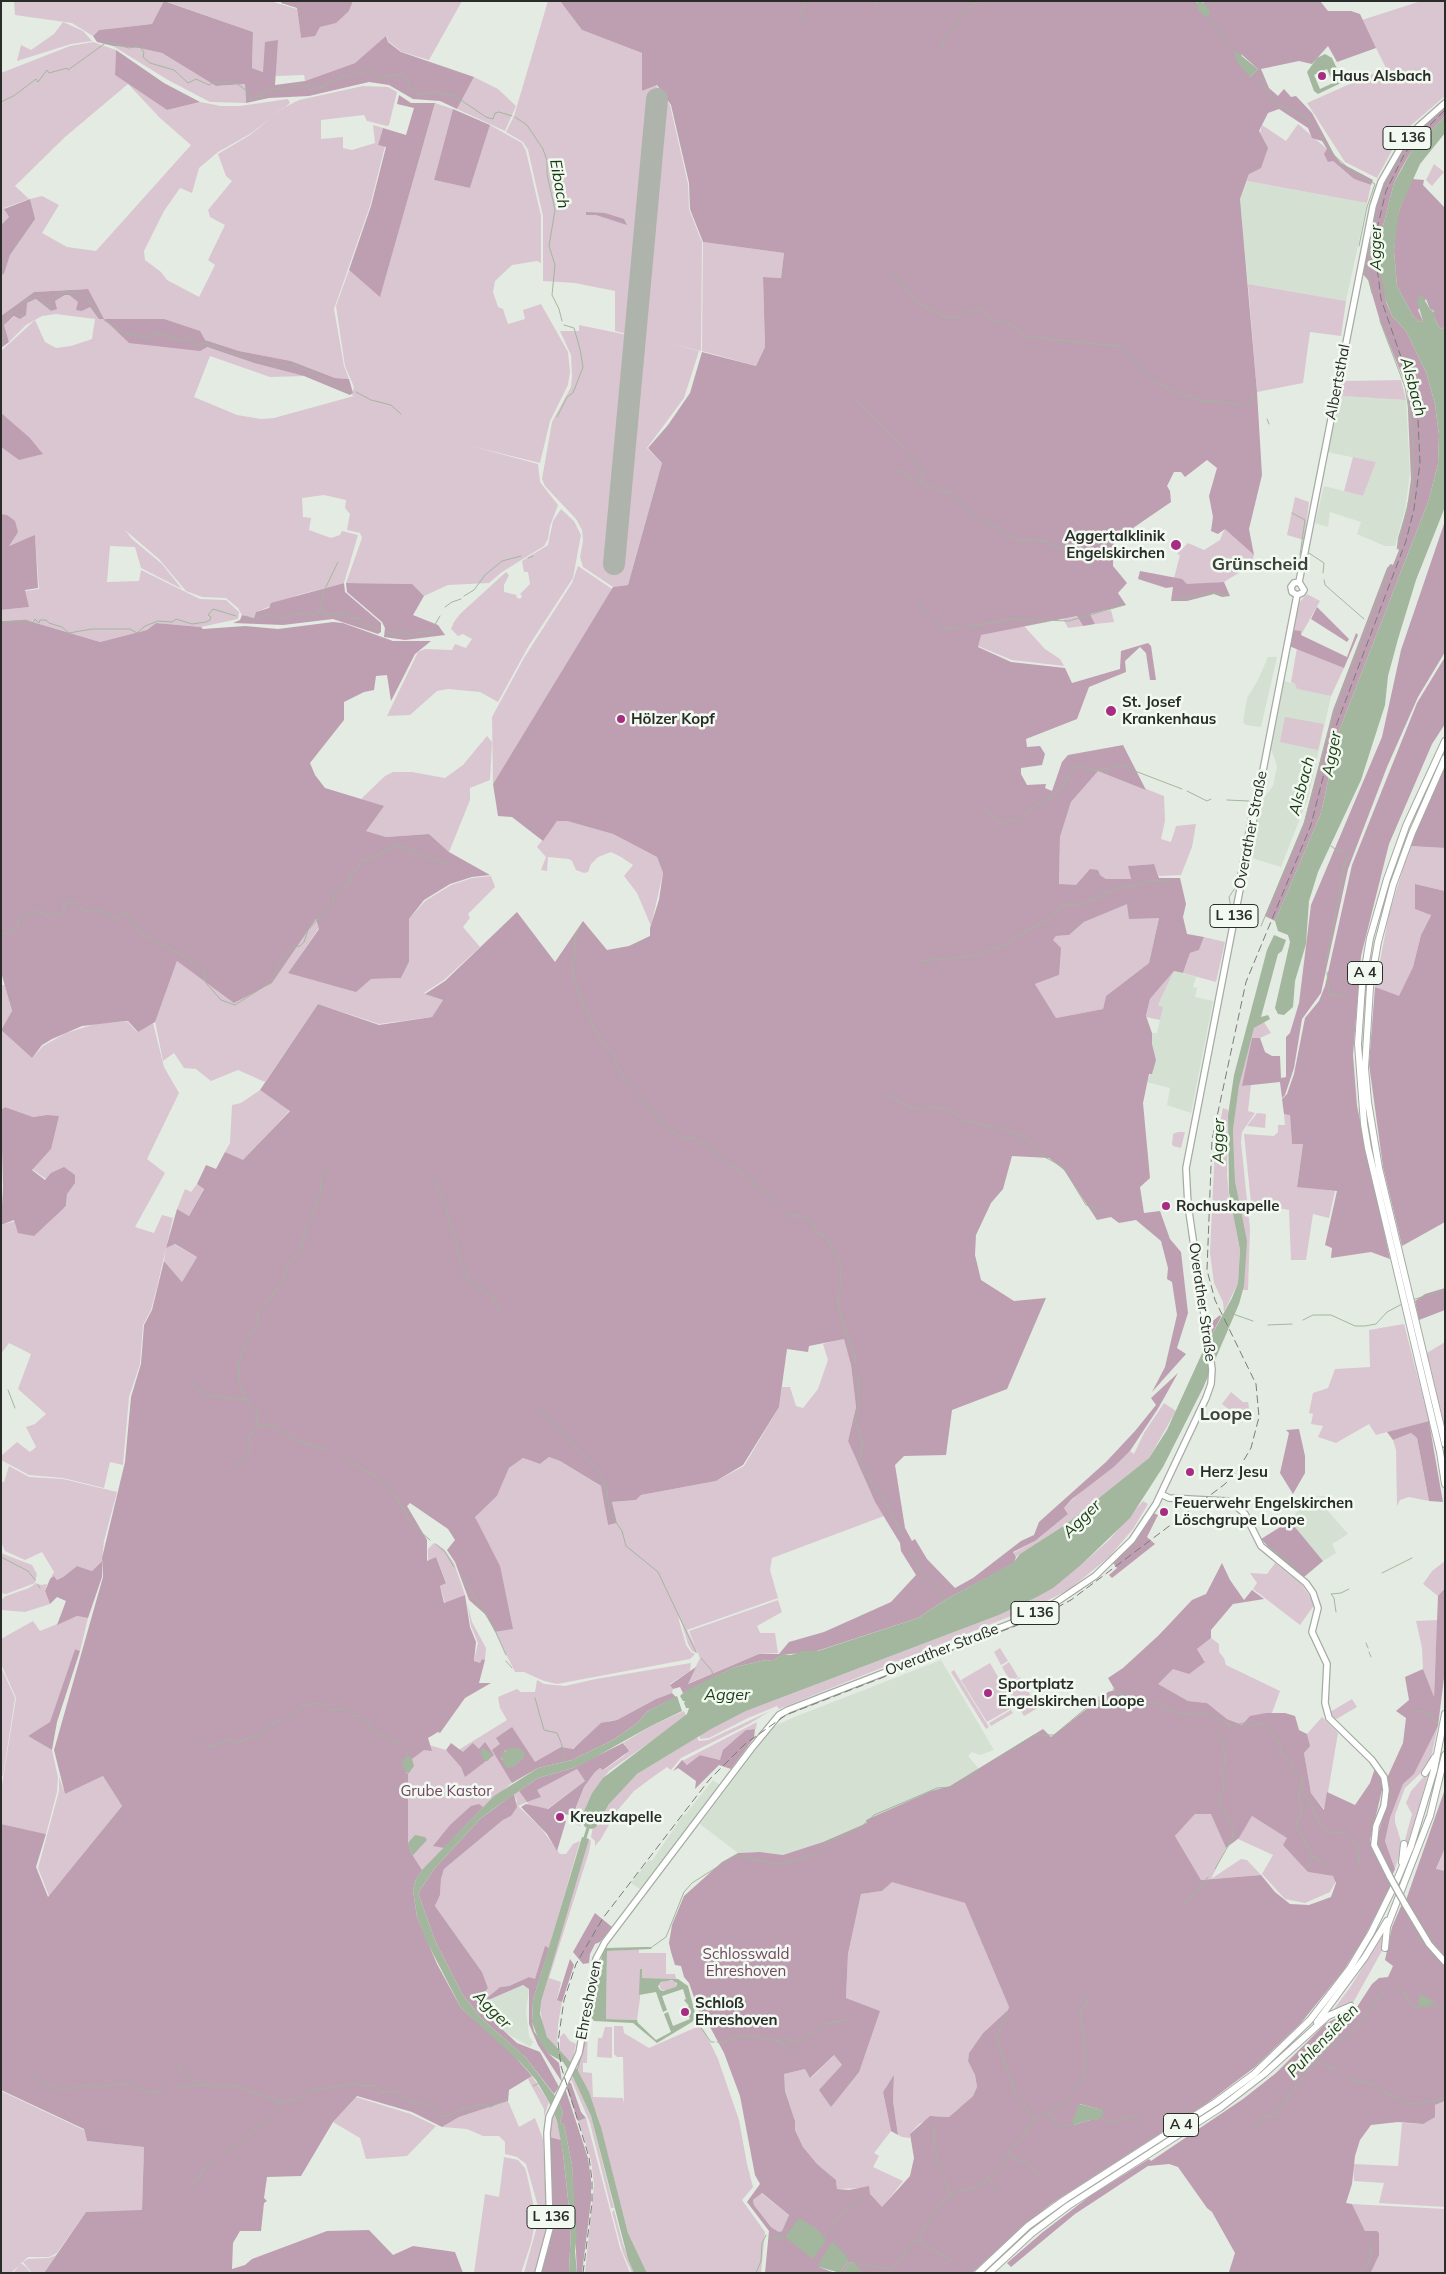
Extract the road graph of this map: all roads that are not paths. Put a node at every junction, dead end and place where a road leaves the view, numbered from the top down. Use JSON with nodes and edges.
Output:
{"nodes":[{"id":1,"x":1445,"y":103,"type":"edge"},
{"id":2,"x":1299,"y":582,"type":"junction"},
{"id":3,"x":1297,"y":595,"type":"junction"},
{"id":4,"x":1445,"y":741,"type":"edge"},
{"id":5,"x":1445,"y":758,"type":"edge"},
{"id":6,"x":1386,"y":1216,"type":"junction"},
{"id":7,"x":1429,"y":1391,"type":"junction"},
{"id":8,"x":1445,"y":1444,"type":"edge"},
{"id":9,"x":1445,"y":1484,"type":"edge"},
{"id":10,"x":1161,"y":1494,"type":"junction"},
{"id":11,"x":1445,"y":1714,"type":"edge"},
{"id":12,"x":1437,"y":1753,"type":"junction"},
{"id":13,"x":1445,"y":1755,"type":"edge"},
{"id":14,"x":740,"y":1764,"type":"joint"},
{"id":15,"x":1425,"y":1773,"type":"dead end"},
{"id":16,"x":1404,"y":1844,"type":"dead end"},
{"id":17,"x":1401,"y":1869,"type":"junction"},
{"id":18,"x":1403,"y":1889,"type":"junction"},
{"id":19,"x":1385,"y":1948,"type":"dead end"},
{"id":20,"x":1445,"y":1962,"type":"edge"},
{"id":21,"x":1351,"y":2006,"type":"dead end"},
{"id":22,"x":1300,"y":2041,"type":"junction"},
{"id":23,"x":538,"y":2273,"type":"edge"},
{"id":24,"x":978,"y":2273,"type":"edge"},
{"id":25,"x":989,"y":2273,"type":"edge"}],
"edges":[{"from":1,"to":2,"type":"main road","name":"Albertsthal","number":"L 136"},
{"from":2,"to":3,"type":"main road","number":"L 136"},
{"from":2,"to":3,"type":"main road","number":"L 136"},
{"from":3,"to":10,"type":"main road","name":"Overather Straße","number":"L 136"},
{"from":4,"to":6,"type":"highway","number":"A 4"},
{"from":5,"to":6,"type":"highway","number":"A 4"},
{"from":6,"to":7,"type":"highway","number":"A 4"},
{"from":7,"to":8,"type":"highway","number":"A 4"},
{"from":7,"to":9,"type":"highway","number":"A 4"},
{"from":10,"to":14,"type":"main road","name":"Overather Straße","number":"L 136"},
{"from":10,"to":20,"type":"main road","bridge":true},
{"from":11,"to":12,"type":"highway","number":"A 4"},
{"from":12,"to":15,"type":"highway"},
{"from":12,"to":17,"type":"highway","number":"A 4"},
{"from":13,"to":18,"type":"highway","number":"A 4"},
{"from":14,"to":23,"type":"main road","name":"Ehreshoven","number":"L 136"},
{"from":16,"to":17,"type":"highway"},
{"from":17,"to":24,"type":"highway","number":"A 4"},
{"from":18,"to":19,"type":"highway"},
{"from":18,"to":22,"type":"highway","number":"A 4"},
{"from":21,"to":22,"type":"highway"},
{"from":22,"to":25,"type":"highway","number":"A 4"}]}
